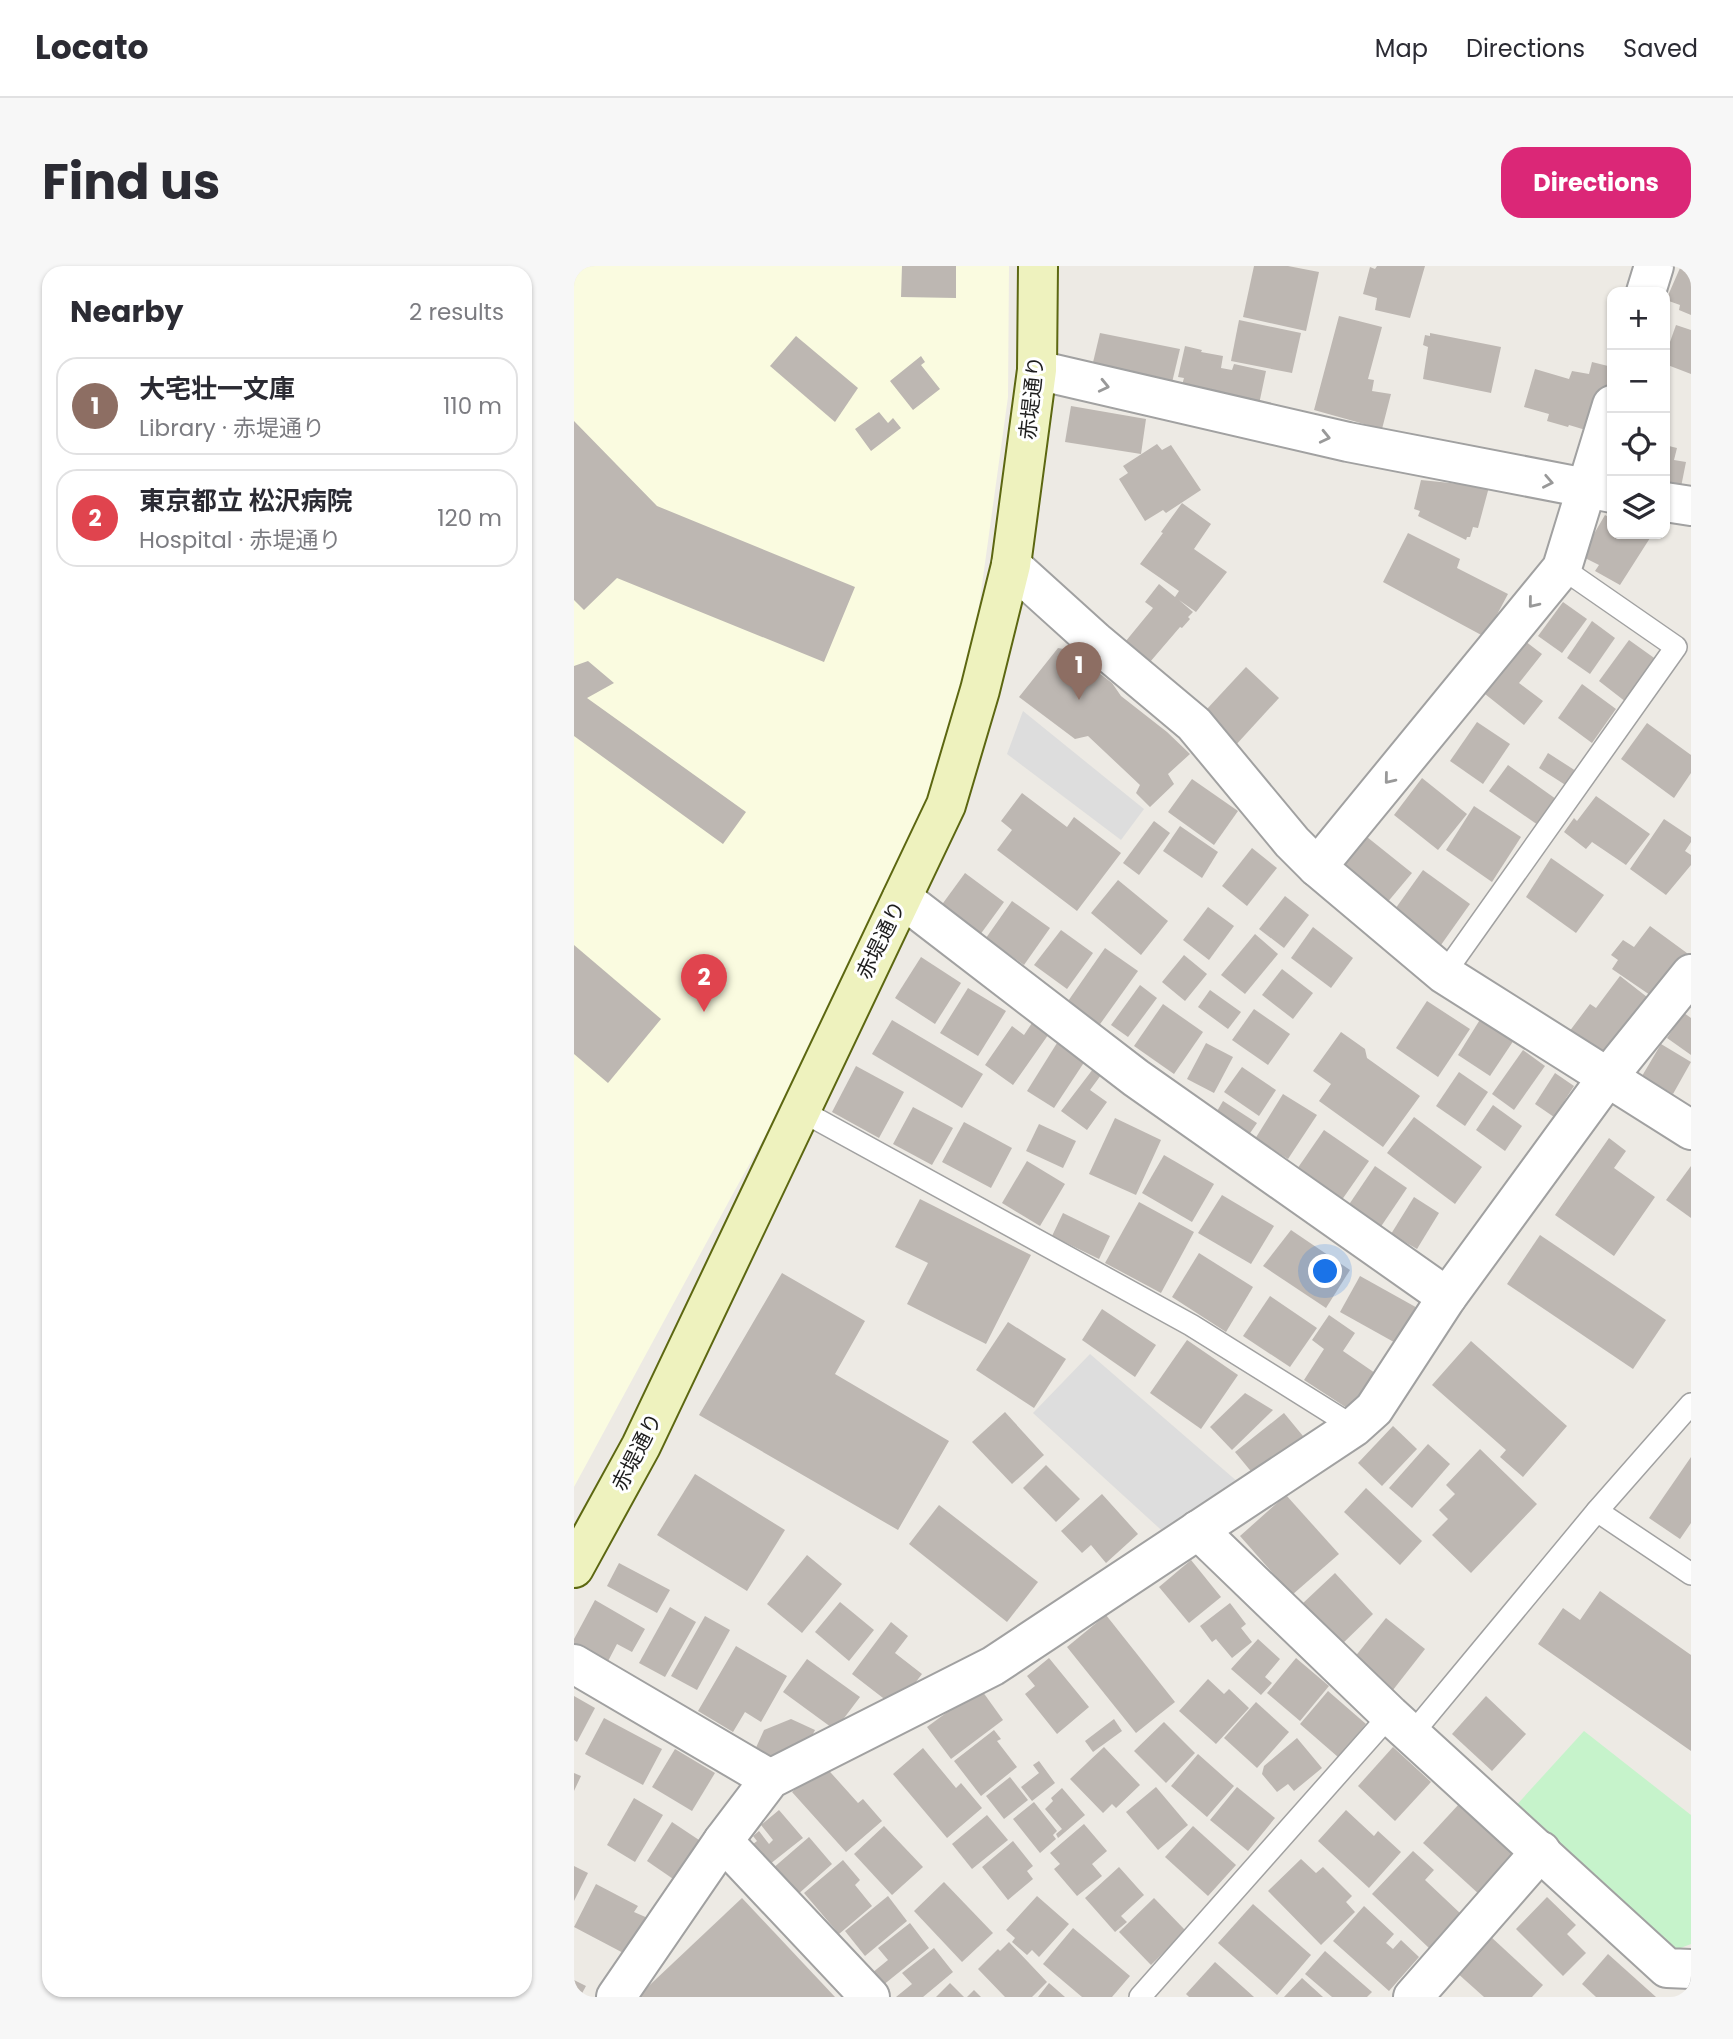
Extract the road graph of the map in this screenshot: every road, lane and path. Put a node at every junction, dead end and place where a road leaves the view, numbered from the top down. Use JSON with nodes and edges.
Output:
{"nodes":[{"id":1,"x":1038,"y":266,"type":"edge"},
{"id":2,"x":1654,"y":266,"type":"edge"},
{"id":3,"x":1648,"y":287,"type":"edge"},
{"id":4,"x":1037,"y":370,"type":"junction"},
{"id":5,"x":1611,"y":413,"type":"edge"},
{"id":6,"x":1600,"y":491,"type":"edge"},
{"id":7,"x":1670,"y":503,"type":"edge"},
{"id":8,"x":1691,"y":506,"type":"edge"},
{"id":9,"x":1011,"y":565,"type":"junction"},
{"id":10,"x":1562,"y":568,"type":"junction"},
{"id":11,"x":1317,"y":866,"type":"junction"},
{"id":12,"x":902,"y":898,"type":"junction"},
{"id":13,"x":1444,"y":974,"type":"junction"},
{"id":14,"x":1691,"y":974,"type":"edge"},
{"id":15,"x":1607,"y":1078,"type":"junction"},
{"id":16,"x":800,"y":1110,"type":"junction"},
{"id":17,"x":1691,"y":1130,"type":"edge"},
{"id":18,"x":1447,"y":1297,"type":"junction"},
{"id":19,"x":1691,"y":1404,"type":"edge"},
{"id":20,"x":1354,"y":1427,"type":"junction"},
{"id":21,"x":1597,"y":1511,"type":"junction"},
{"id":22,"x":1198,"y":1530,"type":"junction"},
{"id":23,"x":574,"y":1568,"type":"edge"},
{"id":24,"x":1691,"y":1574,"type":"edge"},
{"id":25,"x":574,"y":1664,"type":"edge"},
{"id":26,"x":1401,"y":1724,"type":"junction"},
{"id":27,"x":770,"y":1779,"type":"junction"},
{"id":28,"x":723,"y":1841,"type":"junction"},
{"id":29,"x":1541,"y":1851,"type":"junction"},
{"id":30,"x":1691,"y":1972,"type":"edge"},
{"id":31,"x":616,"y":1997,"type":"edge"},
{"id":32,"x":870,"y":1997,"type":"edge"},
{"id":33,"x":1140,"y":1997,"type":"edge"},
{"id":34,"x":1413,"y":1997,"type":"edge"},
{"id":35,"x":1673,"y":1997,"type":"edge"}],
"edges":[{"from":1,"to":4,"type":"street","name":"赤堤通り"},
{"from":2,"to":3,"type":"street"},
{"from":4,"to":6,"type":"street","one_way":true},
{"from":4,"to":9,"type":"street","name":"赤堤通り"},
{"from":5,"to":6,"type":"street"},
{"from":6,"to":10,"type":"street"},
{"from":7,"to":8,"type":"street"},
{"from":9,"to":11,"type":"street"},
{"from":9,"to":12,"type":"street","name":"赤堤通り"},
{"from":10,"to":11,"type":"street","one_way":true},
{"from":10,"to":13,"type":"lane"},
{"from":11,"to":13,"type":"street"},
{"from":12,"to":16,"type":"street","name":"赤堤通り"},
{"from":12,"to":18,"type":"street"},
{"from":13,"to":15,"type":"street"},
{"from":14,"to":15,"type":"street"},
{"from":15,"to":17,"type":"street"},
{"from":15,"to":18,"type":"street"},
{"from":16,"to":20,"type":"lane"},
{"from":16,"to":23,"type":"street","name":"赤堤通り"},
{"from":18,"to":20,"type":"street"},
{"from":19,"to":21,"type":"lane"},
{"from":20,"to":22,"type":"street"},
{"from":21,"to":24,"type":"lane"},
{"from":21,"to":26,"type":"lane"},
{"from":22,"to":26,"type":"street"},
{"from":22,"to":27,"type":"street"},
{"from":25,"to":27,"type":"street"},
{"from":26,"to":29,"type":"street"},
{"from":26,"to":33,"type":"lane"},
{"from":27,"to":28,"type":"street"},
{"from":28,"to":31,"type":"street"},
{"from":28,"to":32,"type":"street"},
{"from":29,"to":30,"type":"street"},
{"from":29,"to":34,"type":"street"},
{"from":30,"to":35,"type":"street"}]}
